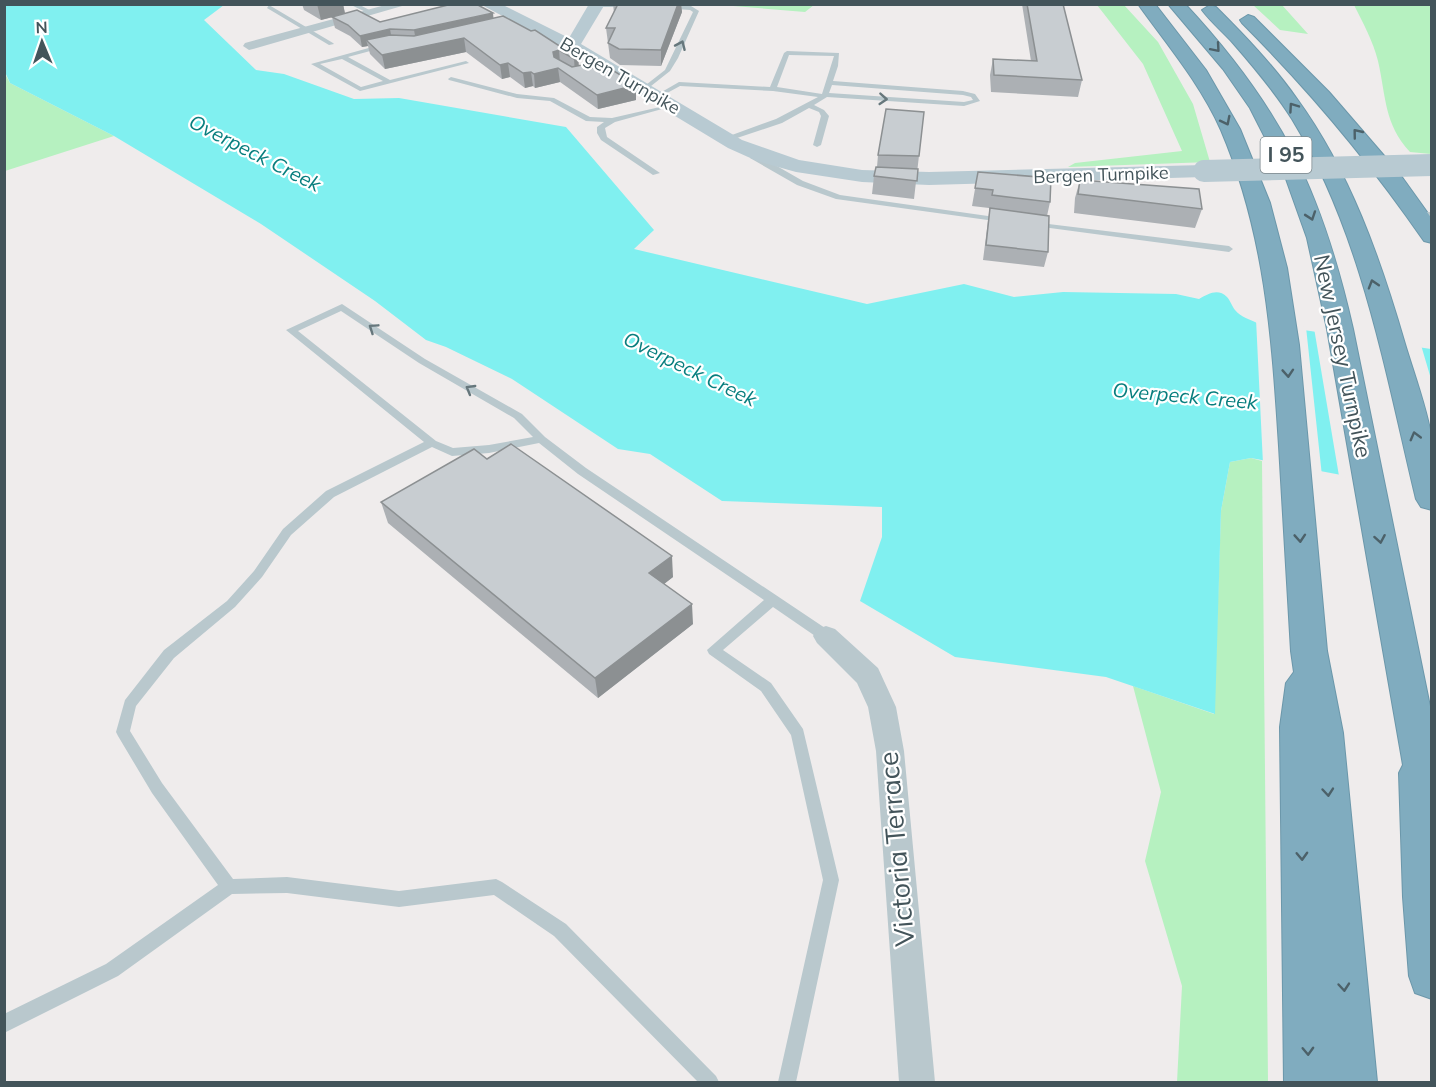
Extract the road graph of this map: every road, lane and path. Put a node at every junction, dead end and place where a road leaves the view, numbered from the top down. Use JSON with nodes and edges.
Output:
{"nodes":[{"id":1,"x":352,"y":4,"type":"edge"},
{"id":2,"x":404,"y":4,"type":"edge"},
{"id":3,"x":488,"y":4,"type":"edge"},
{"id":4,"x":1146,"y":4,"type":"edge"},
{"id":5,"x":1176,"y":4,"type":"edge"},
{"id":6,"x":1204,"y":4,"type":"edge"},
{"id":7,"x":597,"y":5,"type":"edge"},
{"id":8,"x":638,"y":6,"type":"edge"},
{"id":9,"x":659,"y":6,"type":"edge"},
{"id":10,"x":269,"y":7,"type":"dead end"},
{"id":11,"x":1242,"y":8,"type":"edge"},
{"id":12,"x":372,"y":13,"type":"junction"},
{"id":13,"x":307,"y":31,"type":"junction"},
{"id":14,"x":332,"y":44,"type":"dead end"},
{"id":15,"x":393,"y":44,"type":"edge"},
{"id":16,"x":249,"y":46,"type":"dead end"},
{"id":17,"x":572,"y":46,"type":"junction"},
{"id":18,"x":342,"y":56,"type":"junction"},
{"id":19,"x":466,"y":63,"type":"dead end"},
{"id":20,"x":451,"y":79,"type":"dead end"},
{"id":21,"x":388,"y":82,"type":"junction"},
{"id":22,"x":829,"y":83,"type":"junction"},
{"id":23,"x":773,"y":89,"type":"junction"},
{"id":24,"x":824,"y":96,"type":"junction"},
{"id":25,"x":657,"y":97,"type":"junction"},
{"id":26,"x":809,"y":105,"type":"junction"},
{"id":27,"x":612,"y":120,"type":"junction"},
{"id":28,"x":728,"y":140,"type":"junction"},
{"id":29,"x":817,"y":145,"type":"dead end"},
{"id":30,"x":1431,"y":165,"type":"edge"},
{"id":31,"x":656,"y":173,"type":"dead end"},
{"id":32,"x":1424,"y":214,"type":"edge"},
{"id":33,"x":1007,"y":221,"type":"edge"},
{"id":34,"x":1031,"y":224,"type":"edge"},
{"id":35,"x":1431,"y":237,"type":"edge"},
{"id":36,"x":1229,"y":249,"type":"dead end"},
{"id":37,"x":541,"y":439,"type":"junction"},
{"id":38,"x":432,"y":443,"type":"junction"},
{"id":39,"x":1431,"y":496,"type":"edge"},
{"id":40,"x":772,"y":600,"type":"junction"},
{"id":41,"x":826,"y":636,"type":"joint"},
{"id":42,"x":1309,"y":651,"type":"junction"},
{"id":43,"x":1418,"y":747,"type":"junction"},
{"id":44,"x":1431,"y":798,"type":"edge"},
{"id":45,"x":229,"y":887,"type":"junction"},
{"id":46,"x":1431,"y":976,"type":"edge"},
{"id":47,"x":4,"y":1024,"type":"edge"},
{"id":48,"x":710,"y":1083,"type":"edge"},
{"id":49,"x":787,"y":1083,"type":"edge"},
{"id":50,"x":917,"y":1083,"type":"edge"},
{"id":51,"x":1309,"y":1083,"type":"edge"},
{"id":52,"x":1352,"y":1083,"type":"edge"}],
"edges":[{"from":1,"to":12,"type":"lane"},
{"from":2,"to":12,"type":"street"},
{"from":3,"to":17,"type":"main road","name":"Bergen Turnpike"},
{"from":4,"to":42,"type":"highway","one_way":true},
{"from":5,"to":43,"type":"highway","name":"New Jersey Turnpike","number":"I 95","one_way":true},
{"from":39,"to":6,"type":"highway","one_way":true},
{"from":7,"to":8,"type":"lane"},
{"from":7,"to":17,"type":"main road"},
{"from":25,"to":9,"type":"lane","one_way":true},
{"from":10,"to":13,"type":"lane"},
{"from":32,"to":11,"type":"highway","one_way":true},
{"from":12,"to":13,"type":"street"},
{"from":13,"to":14,"type":"lane"},
{"from":13,"to":16,"type":"street"},
{"from":15,"to":18,"type":"lane"},
{"from":17,"to":25,"type":"main road","name":"Bergen Turnpike"},
{"from":18,"to":21,"type":"lane"},
{"from":18,"to":21,"type":"lane"},
{"from":19,"to":21,"type":"lane"},
{"from":20,"to":27,"type":"lane"},
{"from":22,"to":23,"type":"lane"},
{"from":22,"to":24,"type":"lane"},
{"from":24,"to":22,"type":"lane","one_way":true},
{"from":23,"to":24,"type":"lane"},
{"from":23,"to":25,"type":"lane"},
{"from":24,"to":26,"type":"lane"},
{"from":25,"to":27,"type":"lane"},
{"from":25,"to":28,"type":"main road","name":"Bergen Turnpike"},
{"from":26,"to":28,"type":"lane"},
{"from":26,"to":29,"type":"lane"},
{"from":27,"to":31,"type":"lane"},
{"from":28,"to":30,"type":"main road","name":"Bergen Turnpike","bridge":true},
{"from":28,"to":33,"type":"lane"},
{"from":32,"to":35,"type":"highway"},
{"from":34,"to":36,"type":"lane"},
{"from":37,"to":38,"type":"lane"},
{"from":37,"to":38,"type":"lane","one_way":true},
{"from":37,"to":40,"type":"lane"},
{"from":38,"to":45,"type":"lane"},
{"from":40,"to":41,"type":"lane"},
{"from":40,"to":49,"type":"lane"},
{"from":41,"to":50,"type":"street","name":"Victoria Terrace"},
{"from":42,"to":51,"type":"highway","one_way":true},
{"from":42,"to":52,"type":"highway","one_way":true},
{"from":43,"to":44,"type":"highway","number":"I 95"},
{"from":43,"to":46,"type":"highway","number":"I 95"},
{"from":45,"to":47,"type":"lane"},
{"from":45,"to":48,"type":"lane"}]}
